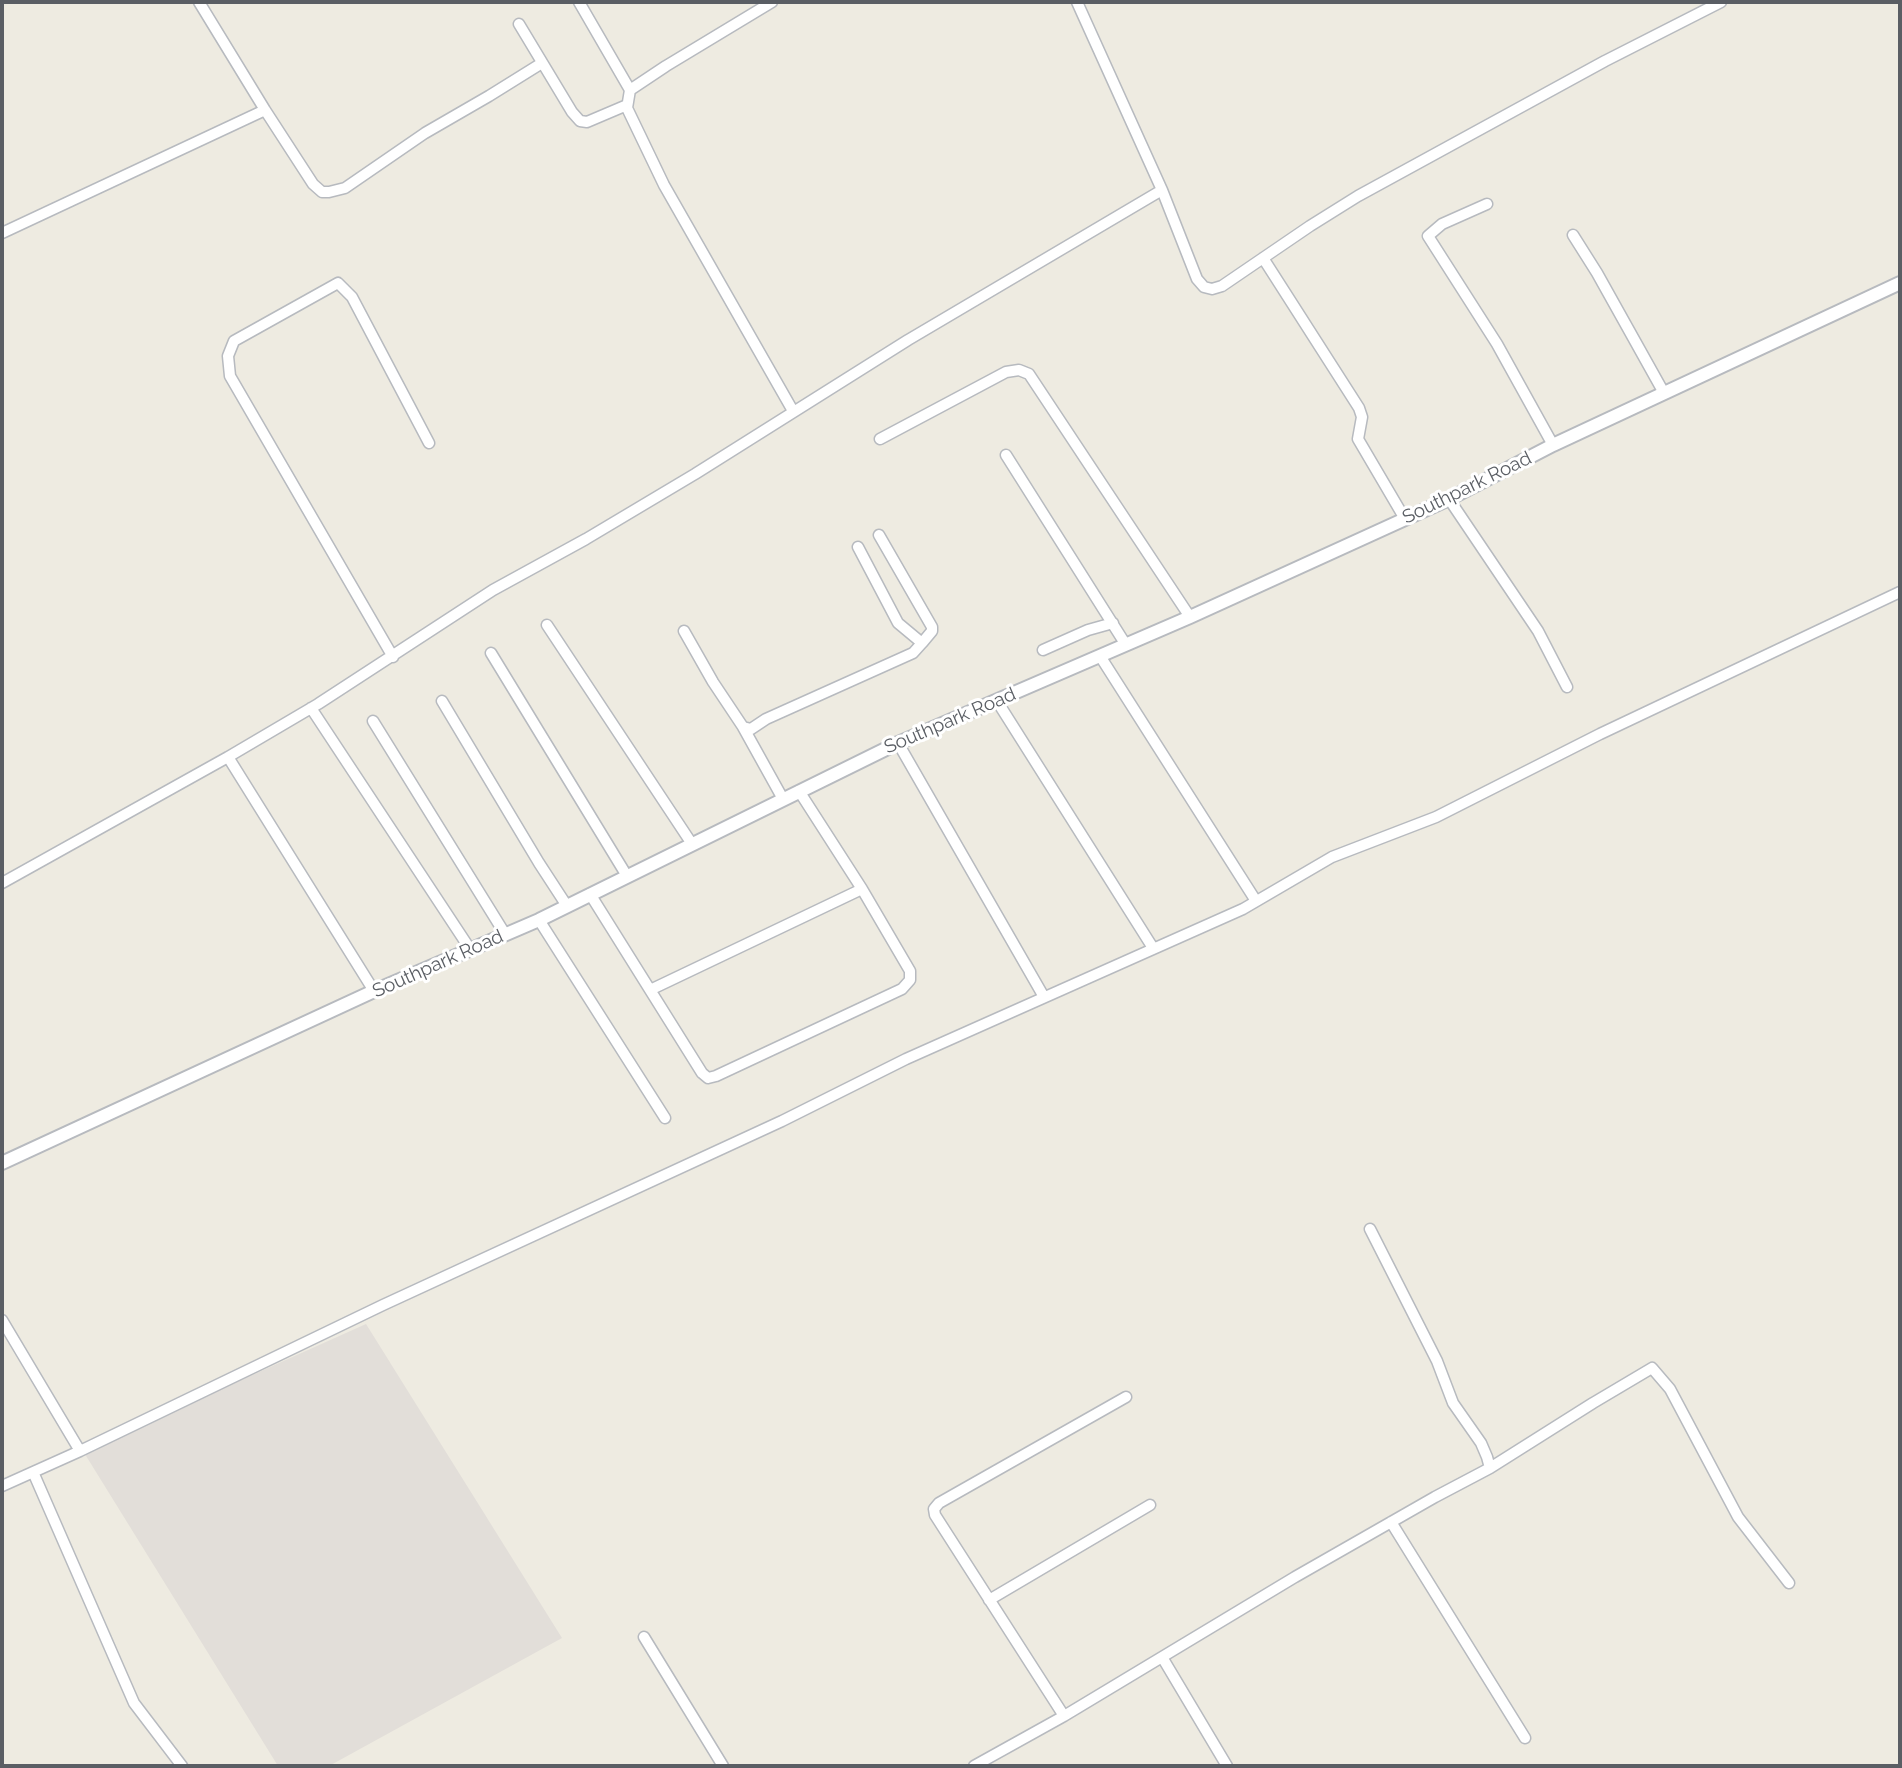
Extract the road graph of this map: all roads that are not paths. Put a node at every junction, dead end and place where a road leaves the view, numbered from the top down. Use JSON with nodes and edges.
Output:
{"nodes":[{"id":1,"x":199,"y":2,"type":"edge"},
{"id":2,"x":579,"y":2,"type":"edge"},
{"id":3,"x":772,"y":2,"type":"edge"},
{"id":4,"x":1077,"y":2,"type":"edge"},
{"id":5,"x":1721,"y":2,"type":"edge"},
{"id":6,"x":519,"y":24,"type":"dead end"},
{"id":7,"x":542,"y":63,"type":"junction"},
{"id":8,"x":630,"y":90,"type":"junction"},
{"id":9,"x":627,"y":105,"type":"junction"},
{"id":10,"x":265,"y":110,"type":"junction"},
{"id":11,"x":1162,"y":190,"type":"junction"},
{"id":12,"x":1487,"y":204,"type":"dead end"},
{"id":13,"x":2,"y":233,"type":"edge"},
{"id":14,"x":1573,"y":235,"type":"dead end"},
{"id":15,"x":1263,"y":258,"type":"junction"},
{"id":16,"x":1900,"y":283,"type":"edge"},
{"id":17,"x":1664,"y":393,"type":"junction"},
{"id":18,"x":793,"y":411,"type":"junction"},
{"id":19,"x":880,"y":439,"type":"dead end"},
{"id":20,"x":429,"y":443,"type":"dead end"},
{"id":21,"x":1553,"y":445,"type":"junction"},
{"id":22,"x":1006,"y":455,"type":"dead end"},
{"id":23,"x":1449,"y":499,"type":"junction"},
{"id":24,"x":1405,"y":519,"type":"junction"},
{"id":25,"x":878,"y":535,"type":"dead end"},
{"id":26,"x":858,"y":547,"type":"dead end"},
{"id":27,"x":1900,"y":592,"type":"edge"},
{"id":28,"x":1190,"y":617,"type":"junction"},
{"id":29,"x":1113,"y":623,"type":"junction"},
{"id":30,"x":547,"y":625,"type":"dead end"},
{"id":31,"x":684,"y":631,"type":"dead end"},
{"id":32,"x":922,"y":643,"type":"junction"},
{"id":33,"x":1126,"y":645,"type":"junction"},
{"id":34,"x":1043,"y":650,"type":"dead end"},
{"id":35,"x":491,"y":653,"type":"dead end"},
{"id":36,"x":1100,"y":656,"type":"junction"},
{"id":37,"x":393,"y":657,"type":"junction"},
{"id":38,"x":1567,"y":687,"type":"dead end"},
{"id":39,"x":442,"y":701,"type":"dead end"},
{"id":40,"x":997,"y":701,"type":"junction"},
{"id":41,"x":311,"y":708,"type":"junction"},
{"id":42,"x":373,"y":722,"type":"dead end"},
{"id":43,"x":743,"y":727,"type":"junction"},
{"id":44,"x":898,"y":743,"type":"junction"},
{"id":45,"x":228,"y":757,"type":"junction"},
{"id":46,"x":799,"y":791,"type":"junction"},
{"id":47,"x":783,"y":799,"type":"junction"},
{"id":48,"x":692,"y":844,"type":"junction"},
{"id":49,"x":627,"y":876,"type":"junction"},
{"id":50,"x":2,"y":883,"type":"edge"},
{"id":51,"x":862,"y":889,"type":"junction"},
{"id":52,"x":590,"y":894,"type":"junction"},
{"id":53,"x":1256,"y":901,"type":"junction"},
{"id":54,"x":567,"y":906,"type":"junction"},
{"id":55,"x":539,"y":920,"type":"junction"},
{"id":56,"x":505,"y":934,"type":"junction"},
{"id":57,"x":1153,"y":948,"type":"junction"},
{"id":58,"x":470,"y":949,"type":"junction"},
{"id":59,"x":650,"y":990,"type":"junction"},
{"id":60,"x":374,"y":991,"type":"junction"},
{"id":61,"x":1044,"y":997,"type":"junction"},
{"id":62,"x":665,"y":1118,"type":"dead end"},
{"id":63,"x":2,"y":1163,"type":"edge"},
{"id":64,"x":1370,"y":1229,"type":"dead end"},
{"id":65,"x":2,"y":1320,"type":"edge"},
{"id":66,"x":1126,"y":1397,"type":"dead end"},
{"id":67,"x":80,"y":1451,"type":"junction"},
{"id":68,"x":1490,"y":1468,"type":"junction"},
{"id":69,"x":33,"y":1472,"type":"junction"},
{"id":70,"x":2,"y":1486,"type":"edge"},
{"id":71,"x":1150,"y":1504,"type":"dead end"},
{"id":72,"x":1391,"y":1522,"type":"junction"},
{"id":73,"x":1789,"y":1583,"type":"dead end"},
{"id":74,"x":989,"y":1600,"type":"junction"},
{"id":75,"x":644,"y":1637,"type":"dead end"},
{"id":76,"x":1163,"y":1657,"type":"junction"},
{"id":77,"x":1064,"y":1716,"type":"junction"},
{"id":78,"x":1525,"y":1738,"type":"dead end"},
{"id":79,"x":182,"y":1766,"type":"edge"},
{"id":80,"x":723,"y":1766,"type":"edge"},
{"id":81,"x":974,"y":1766,"type":"edge"},
{"id":82,"x":1227,"y":1766,"type":"edge"}],
"edges":[{"from":1,"to":10,"type":"street"},
{"from":2,"to":8,"type":"street"},
{"from":3,"to":8,"type":"street"},
{"from":4,"to":11,"type":"street"},
{"from":5,"to":15,"type":"street"},
{"from":6,"to":7,"type":"street"},
{"from":7,"to":9,"type":"street"},
{"from":7,"to":10,"type":"street"},
{"from":8,"to":9,"type":"street"},
{"from":9,"to":18,"type":"street"},
{"from":10,"to":13,"type":"street"},
{"from":11,"to":15,"type":"street"},
{"from":11,"to":18,"type":"street"},
{"from":12,"to":21,"type":"street"},
{"from":14,"to":17,"type":"street"},
{"from":15,"to":24,"type":"street"},
{"from":16,"to":17,"type":"street","name":"Southpark Road"},
{"from":17,"to":21,"type":"street","name":"Southpark Road"},
{"from":18,"to":37,"type":"street"},
{"from":19,"to":28,"type":"street"},
{"from":20,"to":37,"type":"street"},
{"from":21,"to":23,"type":"street","name":"Southpark Road"},
{"from":22,"to":29,"type":"street"},
{"from":23,"to":24,"type":"street","name":"Southpark Road"},
{"from":23,"to":38,"type":"street"},
{"from":24,"to":28,"type":"street","name":"Southpark Road"},
{"from":25,"to":32,"type":"street"},
{"from":26,"to":32,"type":"street"},
{"from":27,"to":53,"type":"street"},
{"from":28,"to":33,"type":"street","name":"Southpark Road"},
{"from":29,"to":33,"type":"street"},
{"from":29,"to":34,"type":"street"},
{"from":30,"to":48,"type":"street"},
{"from":31,"to":43,"type":"street"},
{"from":32,"to":43,"type":"street"},
{"from":33,"to":36,"type":"street","name":"Southpark Road"},
{"from":35,"to":49,"type":"street"},
{"from":36,"to":40,"type":"street","name":"Southpark Road"},
{"from":36,"to":53,"type":"street"},
{"from":37,"to":41,"type":"street"},
{"from":39,"to":54,"type":"street"},
{"from":40,"to":44,"type":"street","name":"Southpark Road"},
{"from":40,"to":57,"type":"street"},
{"from":41,"to":45,"type":"street"},
{"from":41,"to":58,"type":"street"},
{"from":42,"to":56,"type":"street"},
{"from":43,"to":47,"type":"street"},
{"from":44,"to":46,"type":"street","name":"Southpark Road"},
{"from":44,"to":61,"type":"street"},
{"from":45,"to":50,"type":"street"},
{"from":45,"to":60,"type":"street"},
{"from":46,"to":47,"type":"street","name":"Southpark Road"},
{"from":46,"to":51,"type":"street"},
{"from":47,"to":48,"type":"street","name":"Southpark Road"},
{"from":48,"to":49,"type":"street","name":"Southpark Road"},
{"from":49,"to":52,"type":"street","name":"Southpark Road"},
{"from":51,"to":59,"type":"street"},
{"from":51,"to":59,"type":"street"},
{"from":52,"to":54,"type":"street","name":"Southpark Road"},
{"from":52,"to":59,"type":"street"},
{"from":53,"to":57,"type":"street"},
{"from":54,"to":55,"type":"street","name":"Southpark Road"},
{"from":55,"to":56,"type":"street","name":"Southpark Road"},
{"from":55,"to":62,"type":"street"},
{"from":56,"to":58,"type":"street","name":"Southpark Road"},
{"from":57,"to":61,"type":"street"},
{"from":58,"to":60,"type":"street","name":"Southpark Road"},
{"from":60,"to":63,"type":"street","name":"Southpark Road"},
{"from":61,"to":67,"type":"street"},
{"from":64,"to":68,"type":"street"},
{"from":65,"to":67,"type":"street"},
{"from":66,"to":74,"type":"street"},
{"from":67,"to":69,"type":"street"},
{"from":68,"to":72,"type":"street"},
{"from":68,"to":73,"type":"street"},
{"from":69,"to":70,"type":"street"},
{"from":69,"to":79,"type":"street"},
{"from":71,"to":74,"type":"street"},
{"from":72,"to":76,"type":"street"},
{"from":72,"to":78,"type":"street"},
{"from":74,"to":77,"type":"street"},
{"from":75,"to":80,"type":"street"},
{"from":76,"to":77,"type":"street"},
{"from":76,"to":82,"type":"street"},
{"from":77,"to":81,"type":"street"}]}
